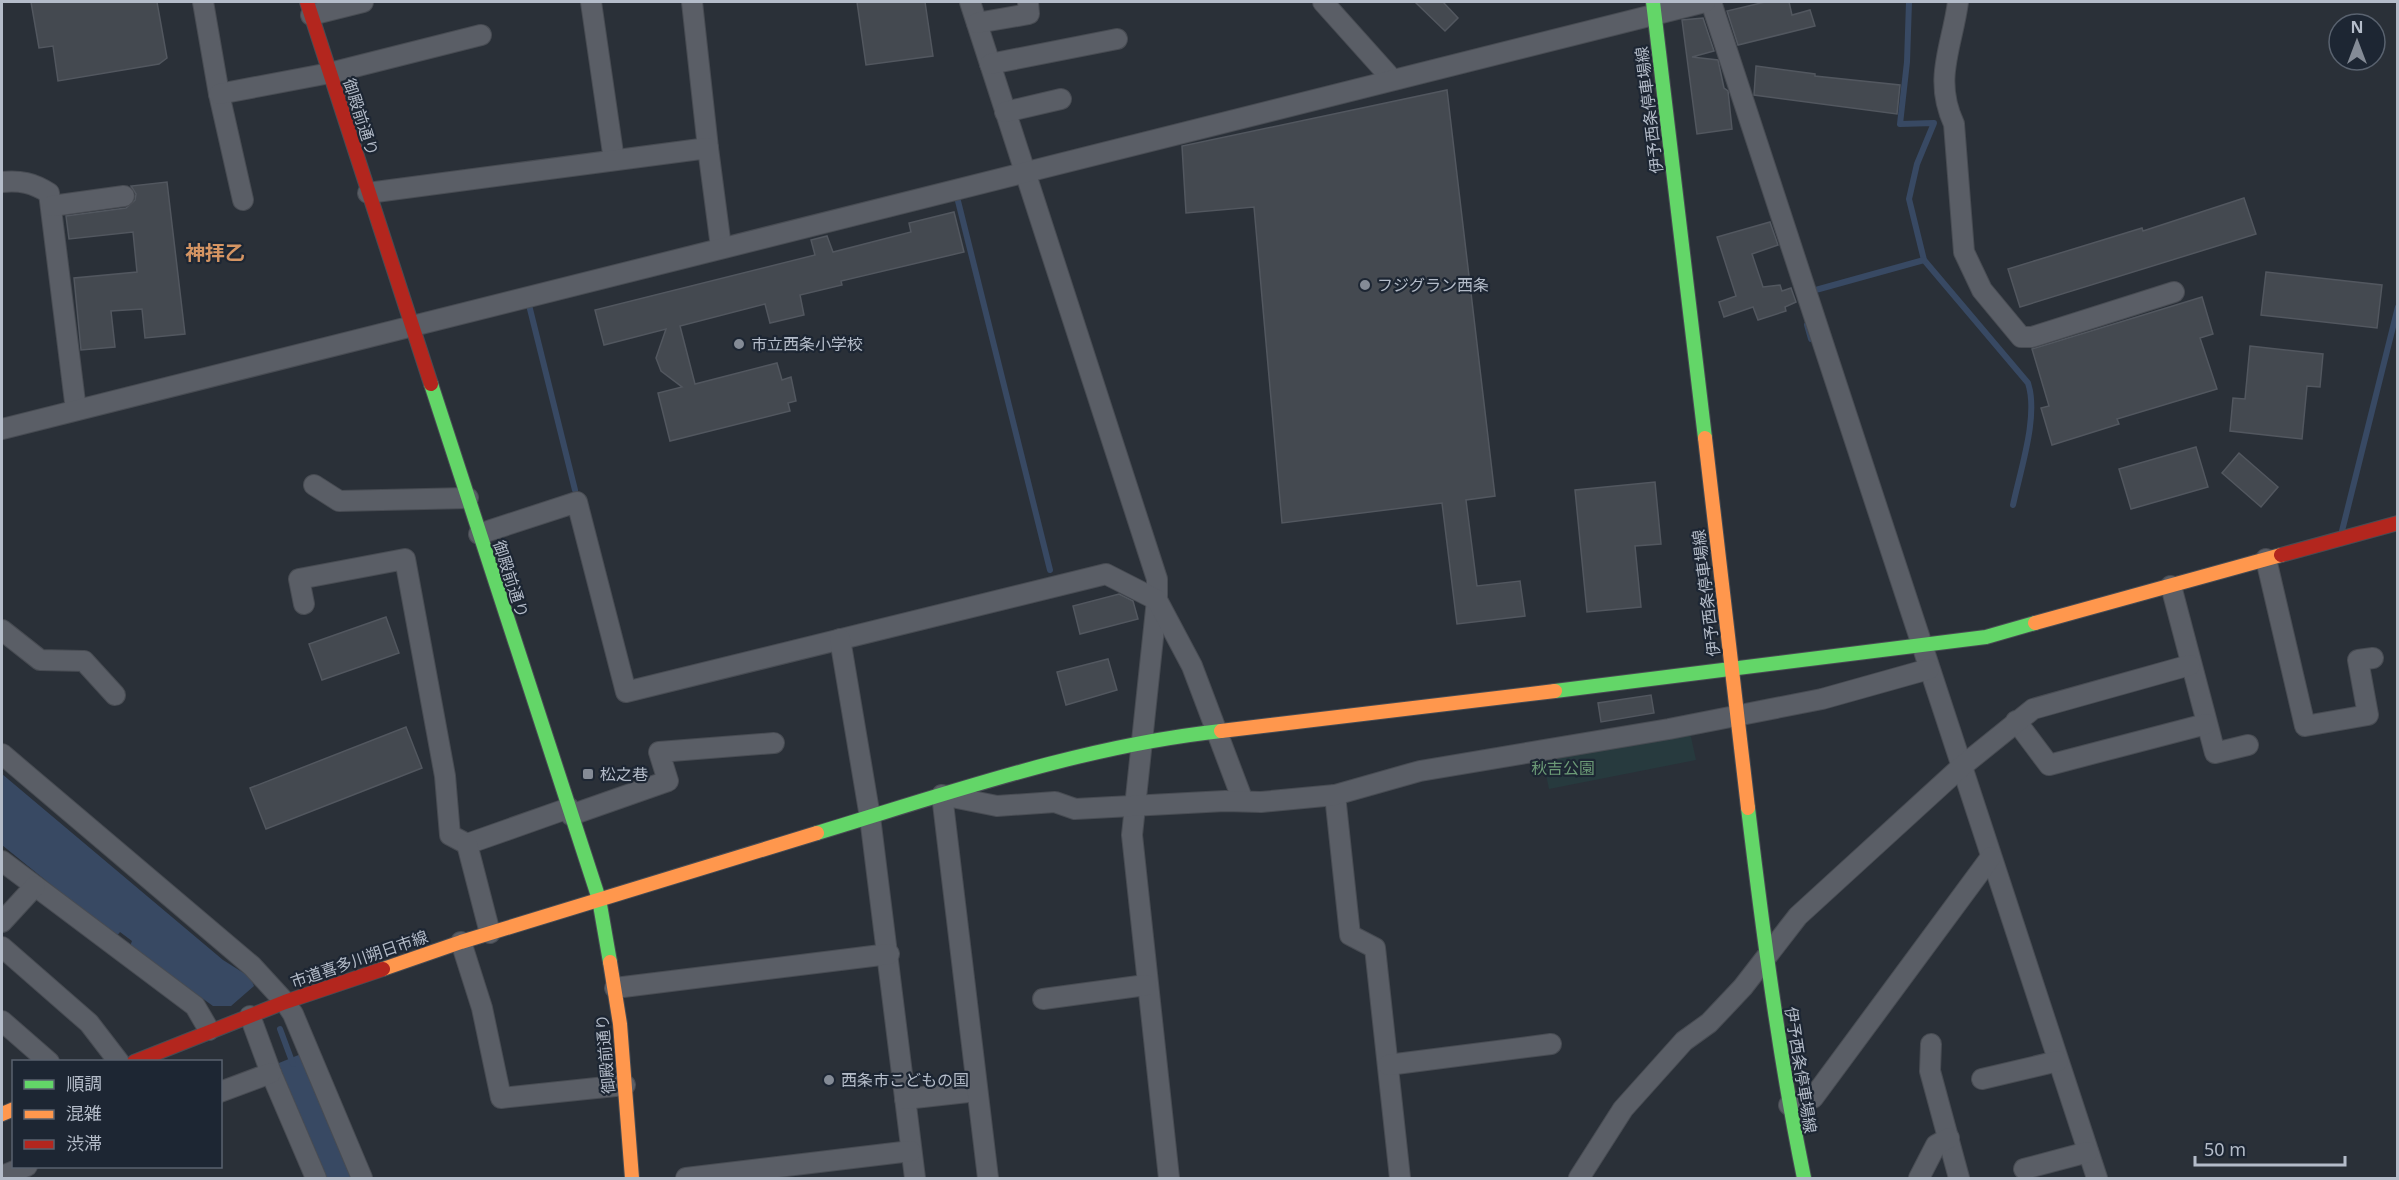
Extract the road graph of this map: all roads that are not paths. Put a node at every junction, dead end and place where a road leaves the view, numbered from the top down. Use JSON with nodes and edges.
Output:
{"nodes":[{"id":1,"x":203,"y":2,"type":"edge"},
{"id":2,"x":363,"y":2,"type":"edge"},
{"id":3,"x":591,"y":2,"type":"edge"},
{"id":4,"x":692,"y":2,"type":"edge"},
{"id":5,"x":970,"y":2,"type":"edge"},
{"id":6,"x":1028,"y":2,"type":"edge"},
{"id":7,"x":1323,"y":2,"type":"edge"},
{"id":8,"x":1705,"y":2,"type":"edge"},
{"id":9,"x":1711,"y":2,"type":"edge"},
{"id":10,"x":1958,"y":2,"type":"edge"},
{"id":11,"x":309,"y":8,"type":"edge"},
{"id":12,"x":1654,"y":8,"type":"edge"},
{"id":13,"x":977,"y":23,"type":"junction"},
{"id":14,"x":481,"y":35,"type":"dead end"},
{"id":15,"x":1117,"y":39,"type":"dead end"},
{"id":16,"x":990,"y":64,"type":"junction"},
{"id":17,"x":330,"y":73,"type":"junction"},
{"id":18,"x":1392,"y":79,"type":"junction"},
{"id":19,"x":219,"y":94,"type":"junction"},
{"id":20,"x":1061,"y":99,"type":"dead end"},
{"id":21,"x":1005,"y":111,"type":"junction"},
{"id":22,"x":708,"y":148,"type":"junction"},
{"id":23,"x":614,"y":160,"type":"junction"},
{"id":24,"x":1024,"y":170,"type":"junction"},
{"id":25,"x":2,"y":182,"type":"edge"},
{"id":26,"x":368,"y":193,"type":"junction"},
{"id":27,"x":124,"y":196,"type":"dead end"},
{"id":28,"x":243,"y":200,"type":"dead end"},
{"id":29,"x":52,"y":206,"type":"junction"},
{"id":30,"x":721,"y":247,"type":"junction"},
{"id":31,"x":2174,"y":292,"type":"dead end"},
{"id":32,"x":411,"y":326,"type":"junction"},
{"id":33,"x":76,"y":410,"type":"junction"},
{"id":34,"x":2,"y":429,"type":"edge"},
{"id":35,"x":314,"y":486,"type":"dead end"},
{"id":36,"x":468,"y":498,"type":"junction"},
{"id":37,"x":2397,"y":523,"type":"edge"},
{"id":38,"x":479,"y":534,"type":"junction"},
{"id":39,"x":2266,"y":559,"type":"junction"},
{"id":40,"x":2171,"y":586,"type":"junction"},
{"id":41,"x":1157,"y":600,"type":"junction"},
{"id":42,"x":304,"y":604,"type":"dead end"},
{"id":43,"x":2,"y":630,"type":"edge"},
{"id":44,"x":840,"y":639,"type":"junction"},
{"id":45,"x":1921,"y":646,"type":"junction"},
{"id":46,"x":2373,"y":658,"type":"dead end"},
{"id":47,"x":2190,"y":665,"type":"junction"},
{"id":48,"x":1732,"y":669,"type":"junction"},
{"id":49,"x":1929,"y":669,"type":"junction"},
{"id":50,"x":115,"y":695,"type":"dead end"},
{"id":51,"x":1737,"y":715,"type":"junction"},
{"id":52,"x":2016,"y":721,"type":"junction"},
{"id":53,"x":2206,"y":724,"type":"junction"},
{"id":54,"x":1217,"y":731,"type":"junction"},
{"id":55,"x":1143,"y":742,"type":"junction"},
{"id":56,"x":774,"y":743,"type":"dead end"},
{"id":57,"x":2248,"y":745,"type":"dead end"},
{"id":58,"x":2,"y":754,"type":"edge"},
{"id":59,"x":1961,"y":767,"type":"junction"},
{"id":60,"x":942,"y":795,"type":"junction"},
{"id":61,"x":1335,"y":795,"type":"junction"},
{"id":62,"x":1243,"y":801,"type":"junction"},
{"id":63,"x":1137,"y":806,"type":"junction"},
{"id":64,"x":570,"y":811,"type":"junction"},
{"id":65,"x":870,"y":816,"type":"junction"},
{"id":66,"x":467,"y":844,"type":"junction"},
{"id":67,"x":1991,"y":857,"type":"junction"},
{"id":68,"x":2,"y":861,"type":"edge"},
{"id":69,"x":35,"y":886,"type":"junction"},
{"id":70,"x":599,"y":899,"type":"junction"},
{"id":71,"x":2,"y":922,"type":"edge"},
{"id":72,"x":490,"y":933,"type":"junction"},
{"id":73,"x":461,"y":942,"type":"junction"},
{"id":74,"x":2,"y":947,"type":"edge"},
{"id":75,"x":889,"y":954,"type":"junction"},
{"id":76,"x":1766,"y":956,"type":"junction"},
{"id":77,"x":1146,"y":985,"type":"junction"},
{"id":78,"x":615,"y":988,"type":"junction"},
{"id":79,"x":1043,"y":999,"type":"dead end"},
{"id":80,"x":285,"y":1002,"type":"junction"},
{"id":81,"x":250,"y":1016,"type":"junction"},
{"id":82,"x":2,"y":1021,"type":"edge"},
{"id":83,"x":209,"y":1030,"type":"junction"},
{"id":84,"x":1551,"y":1044,"type":"dead end"},
{"id":85,"x":1931,"y":1044,"type":"dead end"},
{"id":86,"x":48,"y":1060,"type":"edge"},
{"id":87,"x":117,"y":1060,"type":"edge"},
{"id":88,"x":139,"y":1060,"type":"edge"},
{"id":89,"x":2058,"y":1061,"type":"junction"},
{"id":90,"x":1388,"y":1065,"type":"junction"},
{"id":91,"x":271,"y":1073,"type":"junction"},
{"id":92,"x":1982,"y":1079,"type":"dead end"},
{"id":93,"x":625,"y":1085,"type":"junction"},
{"id":94,"x":222,"y":1091,"type":"edge"},
{"id":95,"x":977,"y":1091,"type":"junction"},
{"id":96,"x":905,"y":1099,"type":"junction"},
{"id":97,"x":1789,"y":1105,"type":"junction"},
{"id":98,"x":1949,"y":1138,"type":"junction"},
{"id":99,"x":911,"y":1150,"type":"junction"},
{"id":100,"x":2088,"y":1152,"type":"junction"},
{"id":101,"x":24,"y":1168,"type":"edge"},
{"id":102,"x":2024,"y":1168,"type":"dead end"},
{"id":103,"x":2,"y":1176,"type":"edge"},
{"id":104,"x":628,"y":1178,"type":"edge"},
{"id":105,"x":316,"y":1179,"type":"edge"},
{"id":106,"x":362,"y":1179,"type":"edge"},
{"id":107,"x":687,"y":1179,"type":"edge"},
{"id":108,"x":915,"y":1179,"type":"edge"},
{"id":109,"x":988,"y":1179,"type":"edge"},
{"id":110,"x":1169,"y":1179,"type":"edge"},
{"id":111,"x":1400,"y":1179,"type":"edge"},
{"id":112,"x":1579,"y":1179,"type":"edge"},
{"id":113,"x":1804,"y":1179,"type":"edge"},
{"id":114,"x":1919,"y":1179,"type":"edge"},
{"id":115,"x":1959,"y":1179,"type":"edge"},
{"id":116,"x":2097,"y":1179,"type":"edge"}],
"edges":[{"from":1,"to":19,"type":"street"},
{"from":2,"to":11,"type":"street"},
{"from":3,"to":23,"type":"street"},
{"from":4,"to":22,"type":"street"},
{"from":5,"to":13,"type":"street"},
{"from":6,"to":13,"type":"street"},
{"from":7,"to":18,"type":"street"},
{"from":8,"to":12,"type":"street"},
{"from":9,"to":45,"type":"street"},
{"from":10,"to":31,"type":"street"},
{"from":11,"to":17,"type":"street","name":"御殿前通り"},
{"from":12,"to":18,"type":"street"},
{"from":12,"to":48,"type":"street","name":"伊予西条停車場線"},
{"from":13,"to":16,"type":"street"},
{"from":14,"to":17,"type":"street"},
{"from":15,"to":16,"type":"street"},
{"from":16,"to":21,"type":"street"},
{"from":17,"to":19,"type":"street"},
{"from":17,"to":26,"type":"street","name":"御殿前通り"},
{"from":18,"to":24,"type":"street"},
{"from":19,"to":28,"type":"street"},
{"from":20,"to":21,"type":"street"},
{"from":21,"to":24,"type":"street"},
{"from":22,"to":23,"type":"street"},
{"from":22,"to":30,"type":"street"},
{"from":23,"to":26,"type":"street"},
{"from":24,"to":30,"type":"street"},
{"from":24,"to":41,"type":"street"},
{"from":25,"to":29,"type":"street"},
{"from":26,"to":32,"type":"street","name":"御殿前通り"},
{"from":27,"to":29,"type":"street"},
{"from":29,"to":33,"type":"street"},
{"from":30,"to":32,"type":"street"},
{"from":32,"to":33,"type":"street"},
{"from":32,"to":36,"type":"street","name":"御殿前通り"},
{"from":33,"to":34,"type":"street"},
{"from":35,"to":36,"type":"street"},
{"from":36,"to":38,"type":"street","name":"御殿前通り"},
{"from":37,"to":39,"type":"street","name":"市道喜多川朔日市線"},
{"from":38,"to":44,"type":"street"},
{"from":38,"to":64,"type":"street","name":"御殿前通り"},
{"from":39,"to":40,"type":"street","name":"市道喜多川朔日市線"},
{"from":39,"to":46,"type":"street"},
{"from":40,"to":45,"type":"street","name":"市道喜多川朔日市線"},
{"from":40,"to":47,"type":"street"},
{"from":41,"to":44,"type":"street"},
{"from":41,"to":54,"type":"street"},
{"from":41,"to":55,"type":"street"},
{"from":42,"to":66,"type":"street"},
{"from":43,"to":50,"type":"street"},
{"from":44,"to":65,"type":"street"},
{"from":45,"to":48,"type":"street","name":"市道喜多川朔日市線"},
{"from":45,"to":49,"type":"street"},
{"from":47,"to":52,"type":"street"},
{"from":47,"to":53,"type":"street"},
{"from":48,"to":51,"type":"street","name":"伊予西条停車場線"},
{"from":48,"to":54,"type":"street","name":"市道喜多川朔日市線"},
{"from":49,"to":51,"type":"street"},
{"from":49,"to":59,"type":"street"},
{"from":51,"to":61,"type":"street"},
{"from":51,"to":76,"type":"street","name":"伊予西条停車場線"},
{"from":52,"to":53,"type":"street"},
{"from":52,"to":59,"type":"street"},
{"from":53,"to":57,"type":"street"},
{"from":54,"to":55,"type":"street","name":"市道喜多川朔日市線"},
{"from":54,"to":62,"type":"street"},
{"from":55,"to":60,"type":"street","name":"市道喜多川朔日市線"},
{"from":55,"to":63,"type":"street"},
{"from":56,"to":64,"type":"street"},
{"from":58,"to":80,"type":"street"},
{"from":59,"to":67,"type":"street"},
{"from":59,"to":76,"type":"street"},
{"from":60,"to":63,"type":"street"},
{"from":60,"to":65,"type":"street","name":"市道喜多川朔日市線"},
{"from":60,"to":95,"type":"street"},
{"from":61,"to":62,"type":"street"},
{"from":61,"to":90,"type":"street"},
{"from":62,"to":63,"type":"street"},
{"from":63,"to":77,"type":"street"},
{"from":64,"to":66,"type":"street"},
{"from":64,"to":70,"type":"street","name":"御殿前通り"},
{"from":65,"to":70,"type":"street","name":"市道喜多川朔日市線"},
{"from":65,"to":75,"type":"street"},
{"from":66,"to":72,"type":"street"},
{"from":67,"to":89,"type":"street"},
{"from":67,"to":97,"type":"street"},
{"from":68,"to":69,"type":"street"},
{"from":69,"to":71,"type":"street"},
{"from":69,"to":83,"type":"street"},
{"from":70,"to":72,"type":"street","name":"市道喜多川朔日市線"},
{"from":70,"to":78,"type":"street","name":"御殿前通り"},
{"from":72,"to":73,"type":"street","name":"市道喜多川朔日市線"},
{"from":73,"to":80,"type":"street","name":"市道喜多川朔日市線"},
{"from":73,"to":93,"type":"street"},
{"from":74,"to":87,"type":"street"},
{"from":75,"to":78,"type":"street"},
{"from":75,"to":96,"type":"street"},
{"from":76,"to":97,"type":"street","name":"伊予西条停車場線"},
{"from":76,"to":112,"type":"street"},
{"from":77,"to":79,"type":"street"},
{"from":77,"to":110,"type":"street"},
{"from":78,"to":93,"type":"street","name":"御殿前通り"},
{"from":80,"to":81,"type":"street","name":"市道喜多川朔日市線"},
{"from":80,"to":106,"type":"street"},
{"from":81,"to":83,"type":"street","name":"市道喜多川朔日市線"},
{"from":81,"to":91,"type":"street"},
{"from":82,"to":86,"type":"street"},
{"from":83,"to":88,"type":"street","name":"市道喜多川朔日市線"},
{"from":84,"to":90,"type":"street"},
{"from":85,"to":98,"type":"street"},
{"from":89,"to":92,"type":"street"},
{"from":89,"to":100,"type":"street"},
{"from":90,"to":111,"type":"street"},
{"from":91,"to":94,"type":"street"},
{"from":91,"to":105,"type":"street"},
{"from":93,"to":104,"type":"street","name":"御殿前通り"},
{"from":95,"to":96,"type":"street"},
{"from":95,"to":109,"type":"street"},
{"from":96,"to":99,"type":"street"},
{"from":97,"to":113,"type":"street","name":"伊予西条停車場線"},
{"from":98,"to":114,"type":"street"},
{"from":98,"to":115,"type":"street"},
{"from":99,"to":107,"type":"street"},
{"from":99,"to":108,"type":"street"},
{"from":100,"to":102,"type":"street"},
{"from":100,"to":116,"type":"street"},
{"from":101,"to":103,"type":"street"}]}
